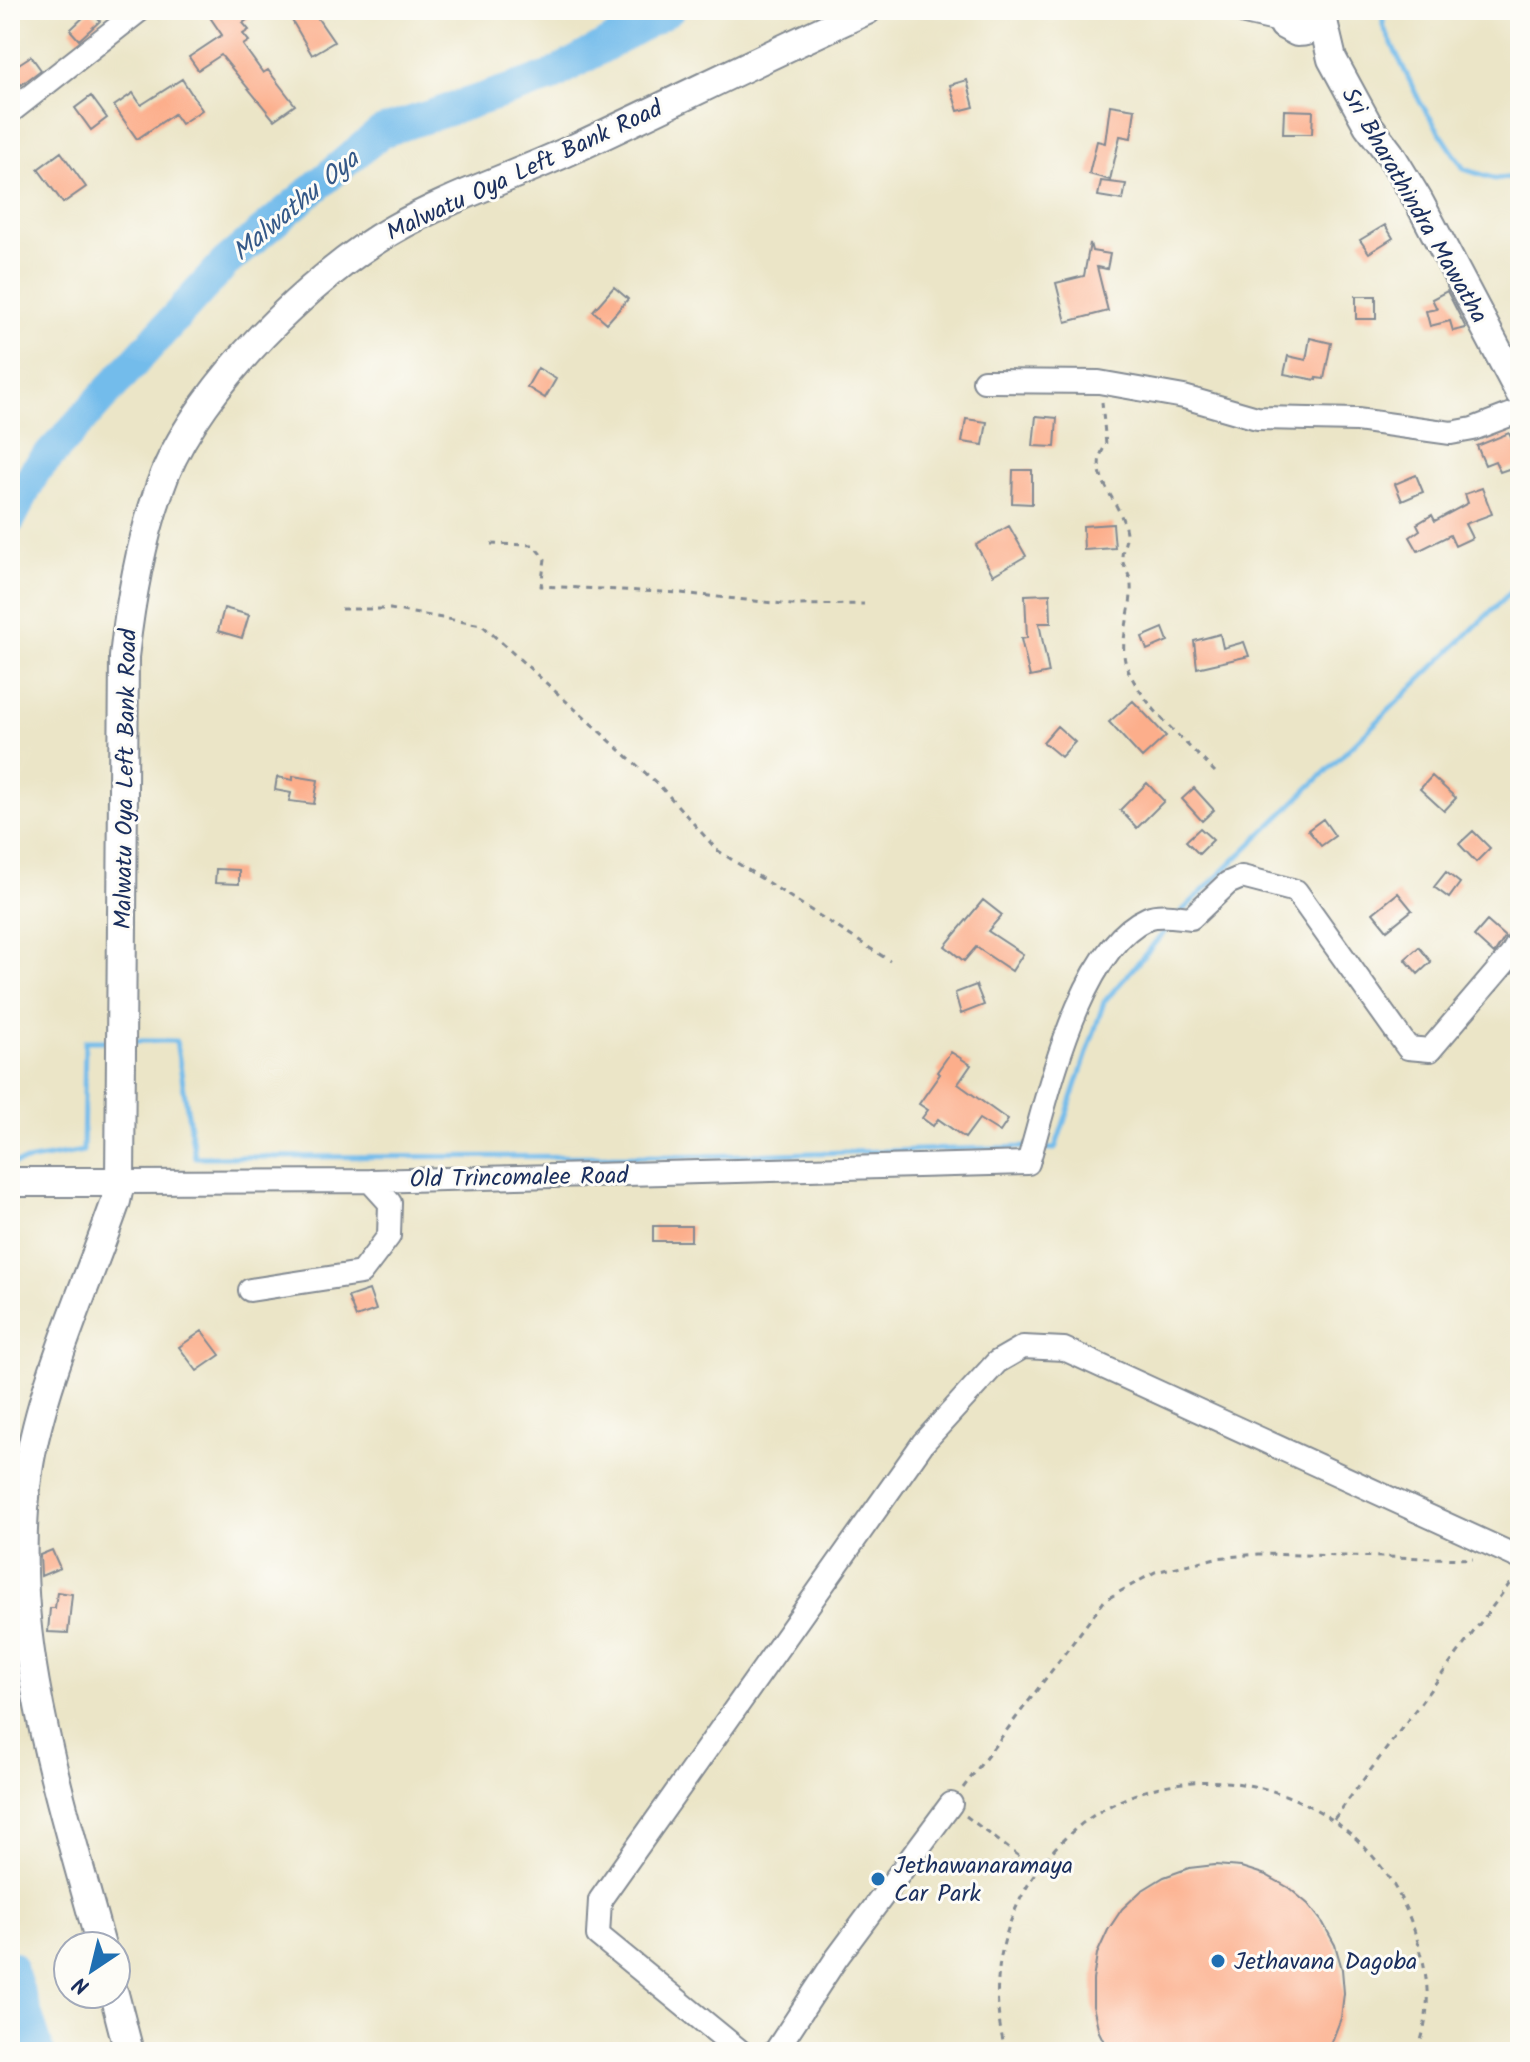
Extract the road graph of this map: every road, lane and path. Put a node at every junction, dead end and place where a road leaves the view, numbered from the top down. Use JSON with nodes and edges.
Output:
{"nodes":[{"id":1,"x":140,"y":10,"type":"edge"},
{"id":2,"x":867,"y":10,"type":"edge"},
{"id":3,"x":1245,"y":10,"type":"edge"},
{"id":4,"x":1323,"y":14,"type":"edge"},
{"id":5,"x":1285,"y":20,"type":"edge"},
{"id":6,"x":1332,"y":59,"type":"junction"},
{"id":7,"x":10,"y":112,"type":"edge"},
{"id":8,"x":984,"y":381,"type":"dead end"},
{"id":9,"x":1099,"y":382,"type":"junction"},
{"id":10,"x":1520,"y":393,"type":"edge"},
{"id":11,"x":1520,"y":411,"type":"edge"},
{"id":12,"x":491,"y":544,"type":"dead end"},
{"id":13,"x":864,"y":604,"type":"dead end"},
{"id":14,"x":341,"y":609,"type":"dead end"},
{"id":15,"x":1215,"y":772,"type":"dead end"},
{"id":16,"x":1520,"y":939,"type":"edge"},
{"id":17,"x":890,"y":961,"type":"dead end"},
{"id":18,"x":370,"y":1181,"type":"junction"},
{"id":19,"x":10,"y":1182,"type":"edge"},
{"id":20,"x":120,"y":1182,"type":"junction"},
{"id":21,"x":250,"y":1290,"type":"dead end"},
{"id":22,"x":1520,"y":1558,"type":"edge"},
{"id":23,"x":1474,"y":1559,"type":"dead end"},
{"id":24,"x":1520,"y":1569,"type":"edge"},
{"id":25,"x":951,"y":1804,"type":"junction"},
{"id":26,"x":1334,"y":1819,"type":"junction"},
{"id":27,"x":1036,"y":1869,"type":"junction"},
{"id":28,"x":97,"y":1930,"type":"edge"},
{"id":29,"x":118,"y":2010,"type":"edge"},
{"id":30,"x":129,"y":2052,"type":"edge"},
{"id":31,"x":741,"y":2052,"type":"edge"},
{"id":32,"x":775,"y":2052,"type":"edge"},
{"id":33,"x":1006,"y":2052,"type":"edge"},
{"id":34,"x":1418,"y":2052,"type":"edge"}],
"edges":[{"from":1,"to":7,"type":"street"},
{"from":2,"to":20,"type":"main road","name":"Malwatu Oya Left Bank Road"},
{"from":3,"to":5,"type":"main road"},
{"from":4,"to":5,"type":"main road"},
{"from":4,"to":6,"type":"main road","name":"Sri Bharathindra Mawatha"},
{"from":5,"to":6,"type":"main road","name":"Sri Bharathindra Mawatha"},
{"from":6,"to":10,"type":"main road","name":"Sri Bharathindra Mawatha"},
{"from":8,"to":9,"type":"street"},
{"from":9,"to":11,"type":"street"},
{"from":9,"to":15,"type":"path"},
{"from":12,"to":13,"type":"path"},
{"from":14,"to":17,"type":"path"},
{"from":16,"to":18,"type":"street","name":"Old Trincomalee Road"},
{"from":18,"to":20,"type":"street","name":"Old Trincomalee Road"},
{"from":18,"to":21,"type":"street"},
{"from":19,"to":20,"type":"main road","name":"Old Trincomalee Road"},
{"from":20,"to":28,"type":"main road","name":"Malwatu Oya Left Bank Road"},
{"from":22,"to":31,"type":"street"},
{"from":23,"to":25,"type":"path"},
{"from":24,"to":26,"type":"path"},
{"from":25,"to":27,"type":"path"},
{"from":25,"to":32,"type":"street"},
{"from":26,"to":27,"type":"path"},
{"from":26,"to":34,"type":"path"},
{"from":27,"to":33,"type":"path"},
{"from":29,"to":30,"type":"main road"}]}
